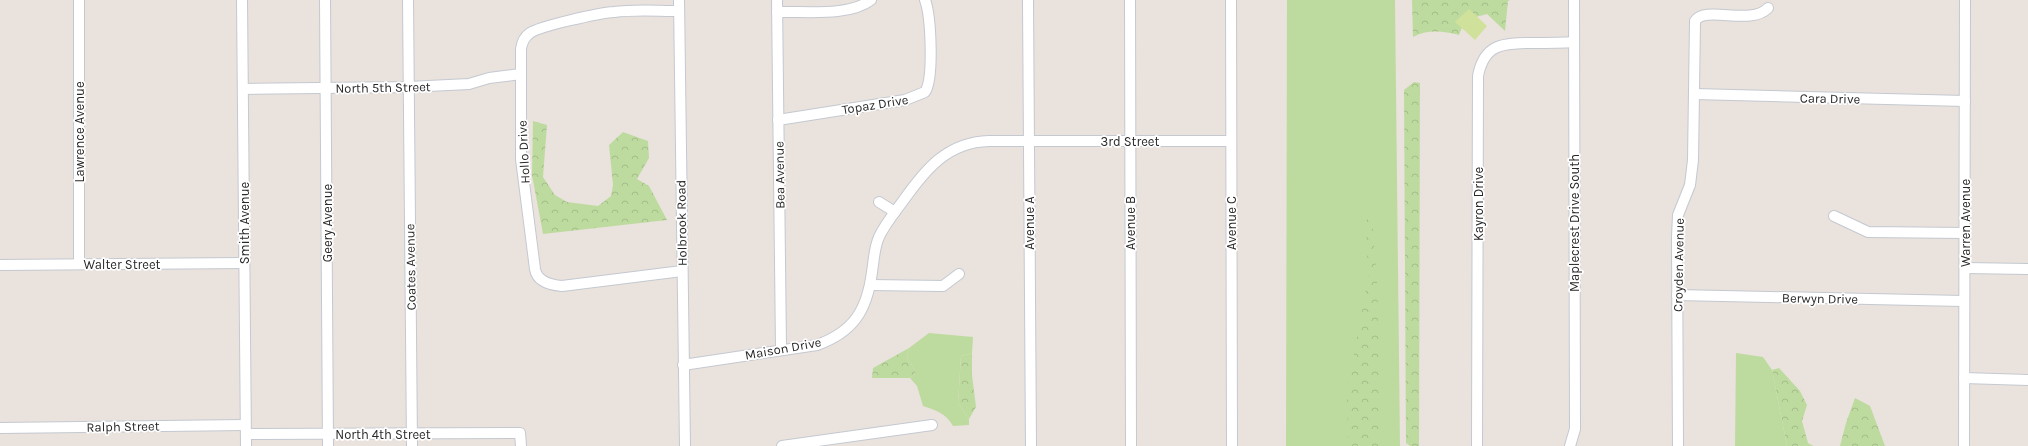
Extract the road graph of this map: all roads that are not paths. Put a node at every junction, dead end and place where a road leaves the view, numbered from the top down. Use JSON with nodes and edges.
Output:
{"nodes":[{"id":1,"x":78,"y":0,"type":"edge"},
{"id":2,"x":242,"y":0,"type":"edge"},
{"id":3,"x":325,"y":0,"type":"edge"},
{"id":4,"x":408,"y":0,"type":"edge"},
{"id":5,"x":679,"y":0,"type":"edge"},
{"id":6,"x":777,"y":0,"type":"edge"},
{"id":7,"x":871,"y":0,"type":"edge"},
{"id":8,"x":925,"y":0,"type":"edge"},
{"id":9,"x":1028,"y":0,"type":"edge"},
{"id":10,"x":1130,"y":0,"type":"edge"},
{"id":11,"x":1231,"y":0,"type":"edge"},
{"id":12,"x":1574,"y":0,"type":"edge"},
{"id":13,"x":1965,"y":0,"type":"edge"},
{"id":14,"x":1768,"y":8,"type":"dead end"},
{"id":15,"x":679,"y":11,"type":"junction"},
{"id":16,"x":777,"y":12,"type":"junction"},
{"id":17,"x":1574,"y":42,"type":"junction"},
{"id":18,"x":521,"y":74,"type":"junction"},
{"id":19,"x":408,"y":87,"type":"junction"},
{"id":20,"x":326,"y":88,"type":"junction"},
{"id":21,"x":244,"y":89,"type":"junction"},
{"id":22,"x":1695,"y":94,"type":"junction"},
{"id":23,"x":1965,"y":101,"type":"junction"},
{"id":24,"x":778,"y":120,"type":"junction"},
{"id":25,"x":1130,"y":141,"type":"junction"},
{"id":26,"x":1230,"y":141,"type":"junction"},
{"id":27,"x":1029,"y":142,"type":"junction"},
{"id":28,"x":879,"y":202,"type":"dead end"},
{"id":29,"x":895,"y":212,"type":"junction"},
{"id":30,"x":1834,"y":216,"type":"dead end"},
{"id":31,"x":1964,"y":233,"type":"junction"},
{"id":32,"x":244,"y":263,"type":"junction"},
{"id":33,"x":79,"y":264,"type":"junction"},
{"id":34,"x":0,"y":265,"type":"edge"},
{"id":35,"x":1965,"y":268,"type":"junction"},
{"id":36,"x":2028,"y":270,"type":"edge"},
{"id":37,"x":682,"y":271,"type":"junction"},
{"id":38,"x":959,"y":274,"type":"dead end"},
{"id":39,"x":870,"y":284,"type":"junction"},
{"id":40,"x":1678,"y":295,"type":"junction"},
{"id":41,"x":1963,"y":301,"type":"junction"},
{"id":42,"x":781,"y":349,"type":"junction"},
{"id":43,"x":684,"y":365,"type":"junction"},
{"id":44,"x":1964,"y":378,"type":"junction"},
{"id":45,"x":2028,"y":380,"type":"edge"},
{"id":46,"x":932,"y":425,"type":"dead end"},
{"id":47,"x":0,"y":428,"type":"edge"},
{"id":48,"x":246,"y":430,"type":"junction"},
{"id":49,"x":412,"y":434,"type":"junction"},
{"id":50,"x":328,"y":435,"type":"junction"},
{"id":51,"x":246,"y":446,"type":"edge"},
{"id":52,"x":328,"y":446,"type":"edge"},
{"id":53,"x":412,"y":446,"type":"edge"},
{"id":54,"x":521,"y":446,"type":"edge"},
{"id":55,"x":685,"y":446,"type":"edge"},
{"id":56,"x":782,"y":446,"type":"edge"},
{"id":57,"x":1031,"y":446,"type":"edge"},
{"id":58,"x":1131,"y":446,"type":"edge"},
{"id":59,"x":1232,"y":446,"type":"edge"},
{"id":60,"x":1477,"y":446,"type":"edge"},
{"id":61,"x":1570,"y":446,"type":"edge"},
{"id":62,"x":1678,"y":446,"type":"edge"},
{"id":63,"x":1964,"y":446,"type":"edge"}],
"edges":[{"from":1,"to":33,"type":"street","name":"Lawrence Avenue"},
{"from":2,"to":21,"type":"street","name":"Smith Avenue"},
{"from":3,"to":20,"type":"street","name":"Geery Avenue"},
{"from":4,"to":19,"type":"street","name":"Coates Avenue"},
{"from":5,"to":15,"type":"street","name":"Holbrook Road"},
{"from":6,"to":16,"type":"street","name":"Bea Avenue"},
{"from":7,"to":16,"type":"street"},
{"from":8,"to":24,"type":"street","name":"Topaz Drive"},
{"from":9,"to":27,"type":"street","name":"Avenue A"},
{"from":10,"to":25,"type":"street","name":"Avenue B"},
{"from":11,"to":26,"type":"street","name":"Avenue C"},
{"from":12,"to":17,"type":"street","name":"Maplecrest Drive South"},
{"from":13,"to":23,"type":"street","name":"Warren Avenue"},
{"from":14,"to":22,"type":"street","name":"Croyden Avenue"},
{"from":15,"to":18,"type":"street","name":"Hollo Drive"},
{"from":15,"to":37,"type":"street","name":"Holbrook Road"},
{"from":16,"to":24,"type":"street","name":"Bea Avenue"},
{"from":17,"to":60,"type":"street","name":"Kayron Drive"},
{"from":17,"to":61,"type":"street","name":"Maplecrest Drive South"},
{"from":18,"to":19,"type":"street","name":"North 5th Street"},
{"from":18,"to":37,"type":"street","name":"Hollo Drive"},
{"from":19,"to":20,"type":"street","name":"North 5th Street"},
{"from":19,"to":49,"type":"street","name":"Coates Avenue"},
{"from":20,"to":21,"type":"street","name":"North 5th Street"},
{"from":20,"to":50,"type":"street","name":"Geery Avenue"},
{"from":21,"to":32,"type":"street","name":"Smith Avenue"},
{"from":22,"to":23,"type":"street","name":"Cara Drive"},
{"from":22,"to":40,"type":"street","name":"Croyden Avenue"},
{"from":23,"to":31,"type":"street","name":"Warren Avenue"},
{"from":24,"to":42,"type":"street","name":"Bea Avenue"},
{"from":25,"to":26,"type":"street","name":"3rd Street"},
{"from":25,"to":27,"type":"street","name":"3rd Street"},
{"from":25,"to":58,"type":"street","name":"Avenue B"},
{"from":26,"to":59,"type":"street","name":"Avenue C"},
{"from":27,"to":29,"type":"street","name":"Maison Drive"},
{"from":27,"to":57,"type":"street","name":"Avenue A"},
{"from":28,"to":29,"type":"street"},
{"from":29,"to":39,"type":"street","name":"Maison Drive"},
{"from":30,"to":31,"type":"street"},
{"from":31,"to":35,"type":"street","name":"Warren Avenue"},
{"from":32,"to":33,"type":"street","name":"Walter Street"},
{"from":32,"to":48,"type":"street","name":"Smith Avenue"},
{"from":33,"to":34,"type":"street","name":"Walter Street"},
{"from":35,"to":36,"type":"street"},
{"from":35,"to":41,"type":"street","name":"Warren Avenue"},
{"from":37,"to":43,"type":"street","name":"Holbrook Road"},
{"from":38,"to":39,"type":"street"},
{"from":39,"to":42,"type":"street","name":"Maison Drive"},
{"from":40,"to":41,"type":"street","name":"Berwyn Drive"},
{"from":40,"to":62,"type":"street","name":"Croyden Avenue"},
{"from":41,"to":44,"type":"street","name":"Warren Avenue"},
{"from":42,"to":43,"type":"street","name":"Maison Drive"},
{"from":43,"to":55,"type":"street","name":"Holbrook Road"},
{"from":44,"to":45,"type":"street"},
{"from":44,"to":63,"type":"street","name":"Warren Avenue"},
{"from":46,"to":56,"type":"street"},
{"from":47,"to":48,"type":"street","name":"Ralph Street"},
{"from":48,"to":50,"type":"street","name":"North 4th Street"},
{"from":48,"to":51,"type":"street","name":"Smith Avenue"},
{"from":49,"to":50,"type":"street","name":"North 4th Street"},
{"from":49,"to":53,"type":"street","name":"Coates Avenue"},
{"from":49,"to":54,"type":"street","name":"North 4th Street"},
{"from":50,"to":52,"type":"street","name":"Geery Avenue"}]}
